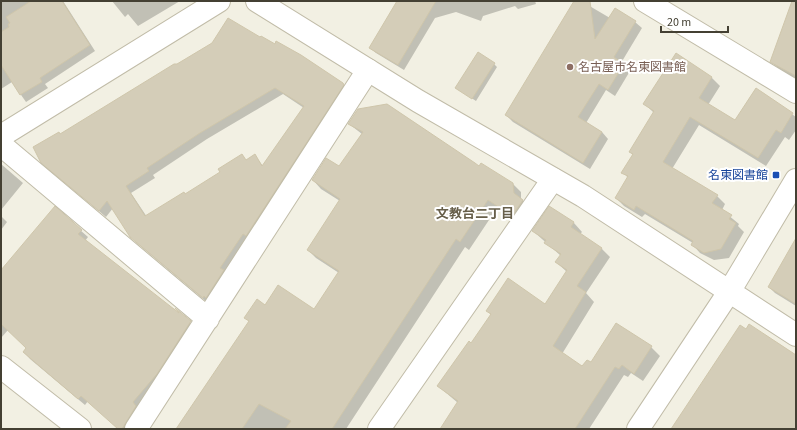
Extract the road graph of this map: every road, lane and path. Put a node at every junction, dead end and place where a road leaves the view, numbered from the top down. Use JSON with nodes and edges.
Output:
{"nodes":[{"id":1,"x":220,"y":1,"type":"edge"},
{"id":2,"x":257,"y":1,"type":"edge"},
{"id":3,"x":645,"y":1,"type":"edge"},
{"id":4,"x":368,"y":70,"type":"junction"},
{"id":5,"x":796,"y":92,"type":"edge"},
{"id":6,"x":1,"y":136,"type":"edge"},
{"id":7,"x":1,"y":145,"type":"edge"},
{"id":8,"x":553,"y":178,"type":"junction"},
{"id":9,"x":796,"y":180,"type":"edge"},
{"id":10,"x":729,"y":292,"type":"junction"},
{"id":11,"x":208,"y":319,"type":"junction"},
{"id":12,"x":796,"y":335,"type":"edge"},
{"id":13,"x":1,"y":367,"type":"edge"},
{"id":14,"x":80,"y":429,"type":"edge"},
{"id":15,"x":136,"y":429,"type":"edge"},
{"id":16,"x":379,"y":429,"type":"edge"},
{"id":17,"x":638,"y":429,"type":"edge"}],
"edges":[{"from":1,"to":6,"type":"street"},
{"from":2,"to":4,"type":"street"},
{"from":3,"to":5,"type":"street"},
{"from":4,"to":8,"type":"street"},
{"from":4,"to":11,"type":"street"},
{"from":7,"to":11,"type":"street"},
{"from":8,"to":10,"type":"street"},
{"from":8,"to":16,"type":"street"},
{"from":9,"to":10,"type":"street"},
{"from":10,"to":12,"type":"street"},
{"from":10,"to":17,"type":"street"},
{"from":11,"to":15,"type":"street"},
{"from":13,"to":14,"type":"street"}]}
